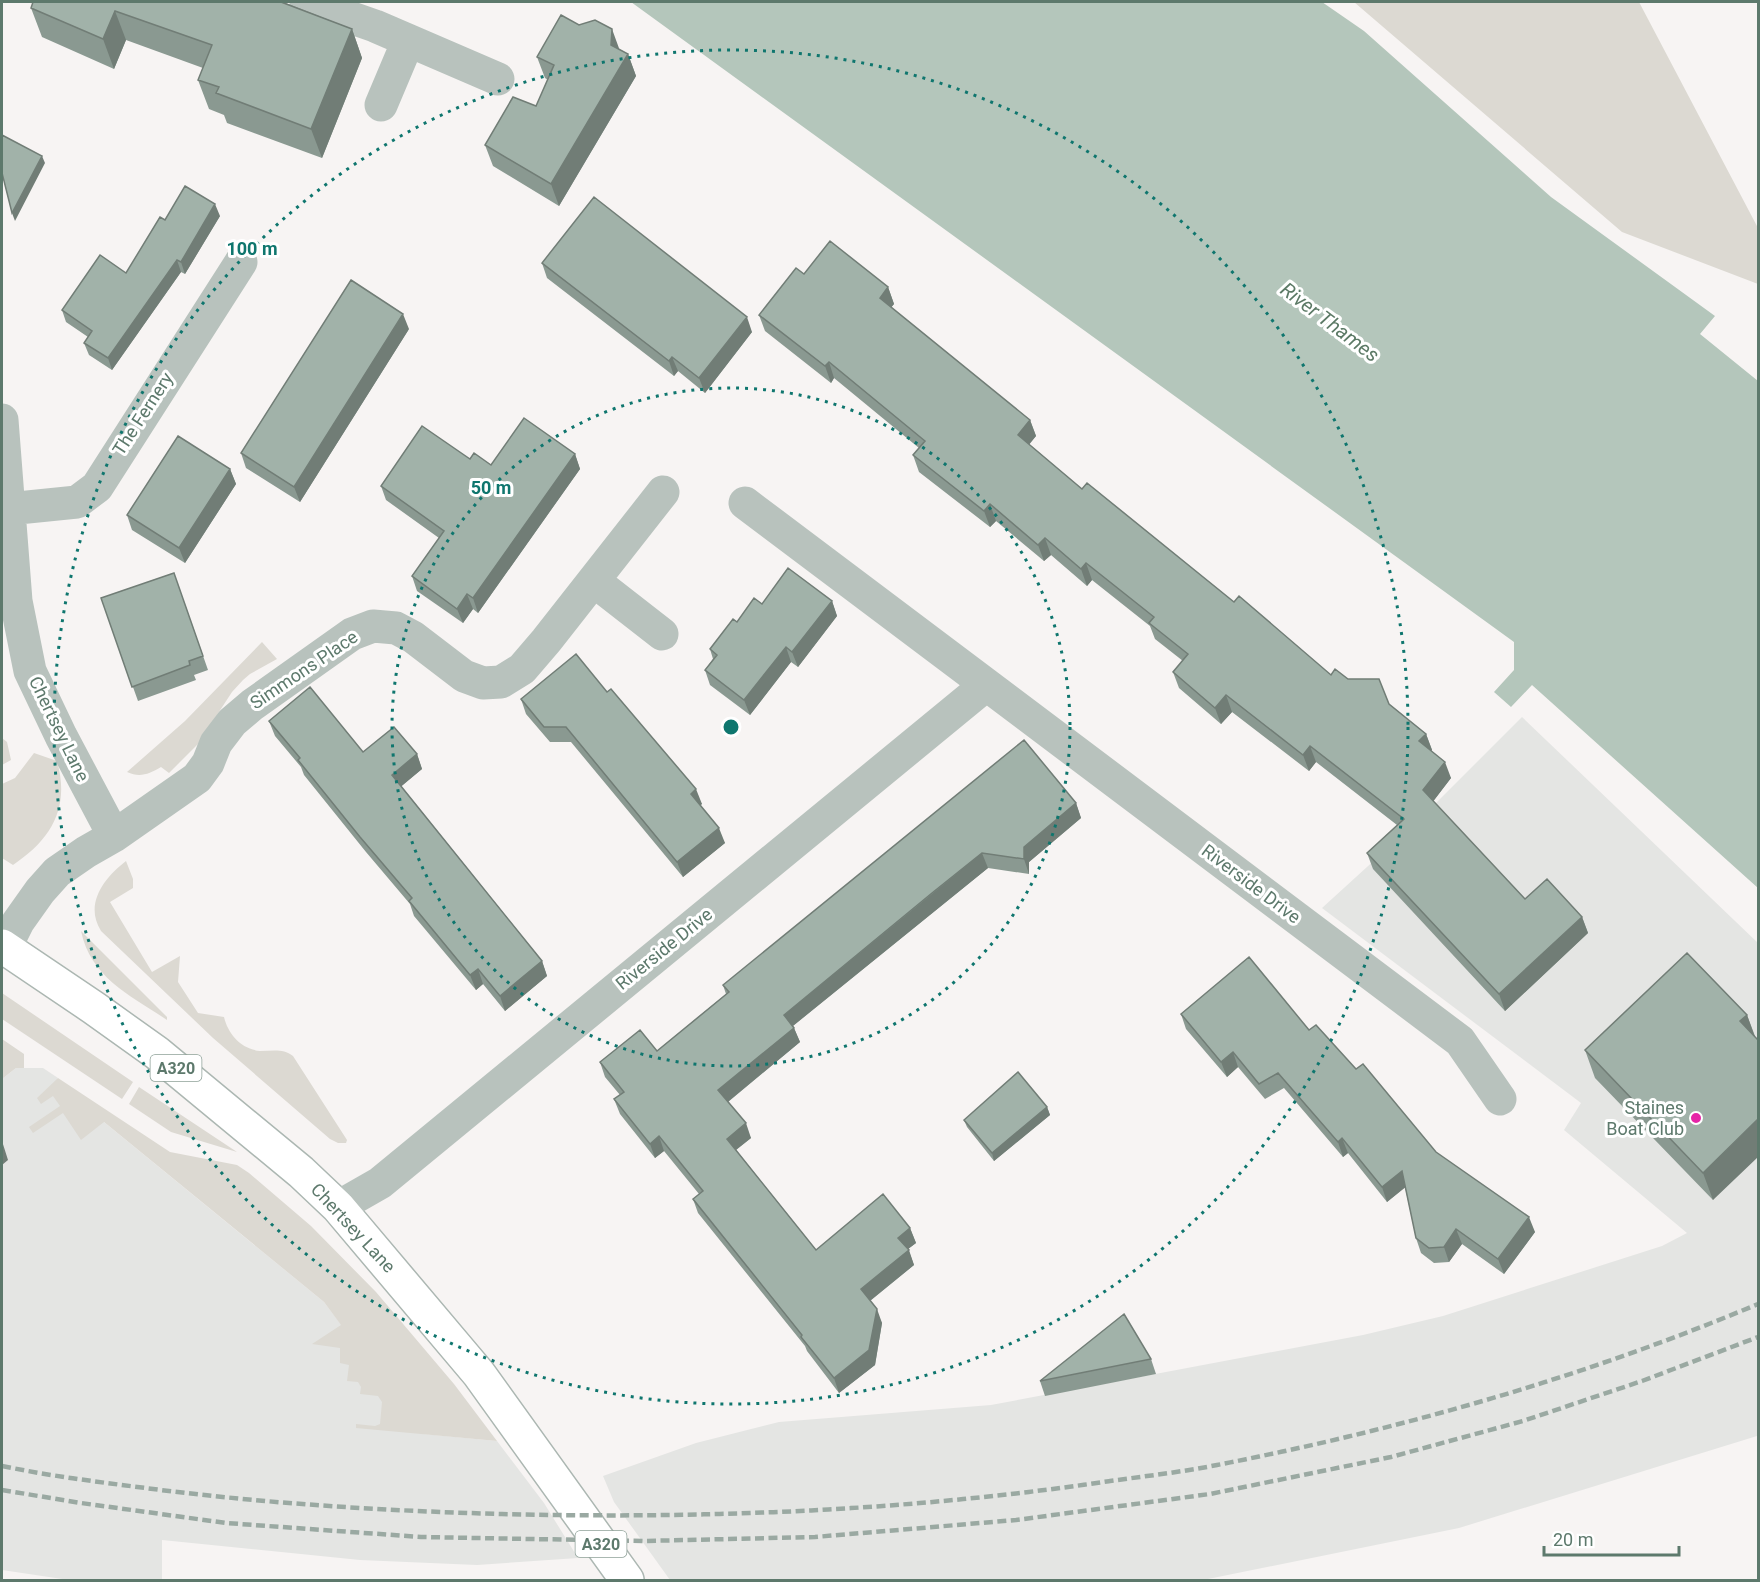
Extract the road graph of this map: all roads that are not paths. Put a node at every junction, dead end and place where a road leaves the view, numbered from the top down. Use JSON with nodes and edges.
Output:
{"nodes":[{"id":1,"x":306,"y":2,"type":"edge"},
{"id":2,"x":408,"y":41,"type":"junction"},
{"id":3,"x":498,"y":79,"type":"dead end"},
{"id":4,"x":381,"y":105,"type":"dead end"},
{"id":5,"x":241,"y":262,"type":"dead end"},
{"id":6,"x":2,"y":420,"type":"edge"},
{"id":7,"x":663,"y":492,"type":"dead end"},
{"id":8,"x":5,"y":497,"type":"edge"},
{"id":9,"x":745,"y":503,"type":"dead end"},
{"id":10,"x":594,"y":581,"type":"junction"},
{"id":11,"x":662,"y":634,"type":"dead end"},
{"id":12,"x":986,"y":685,"type":"junction"},
{"id":13,"x":114,"y":837,"type":"junction"},
{"id":14,"x":3,"y":947,"type":"edge"},
{"id":15,"x":1500,"y":1099,"type":"dead end"},
{"id":16,"x":338,"y":1207,"type":"junction"},
{"id":17,"x":627,"y":1581,"type":"edge"}],
"edges":[{"from":1,"to":2,"type":"street"},
{"from":2,"to":3,"type":"street"},
{"from":2,"to":4,"type":"street"},
{"from":5,"to":8,"type":"street","name":"The Fernery"},
{"from":6,"to":8,"type":"street","name":"Chertsey Lane"},
{"from":7,"to":10,"type":"street","name":"Simmons Place"},
{"from":8,"to":13,"type":"street","name":"Chertsey Lane"},
{"from":9,"to":12,"type":"street","name":"Riverside Drive"},
{"from":10,"to":11,"type":"street"},
{"from":10,"to":13,"type":"street","name":"Simmons Place"},
{"from":12,"to":15,"type":"street","name":"Riverside Drive"},
{"from":12,"to":16,"type":"street","name":"Riverside Drive"},
{"from":13,"to":14,"type":"street","name":"Chertsey Lane"},
{"from":14,"to":16,"type":"main road","name":"Chertsey Lane","number":"A320"},
{"from":16,"to":17,"type":"main road","name":"Chertsey Lane","number":"A320"}]}
